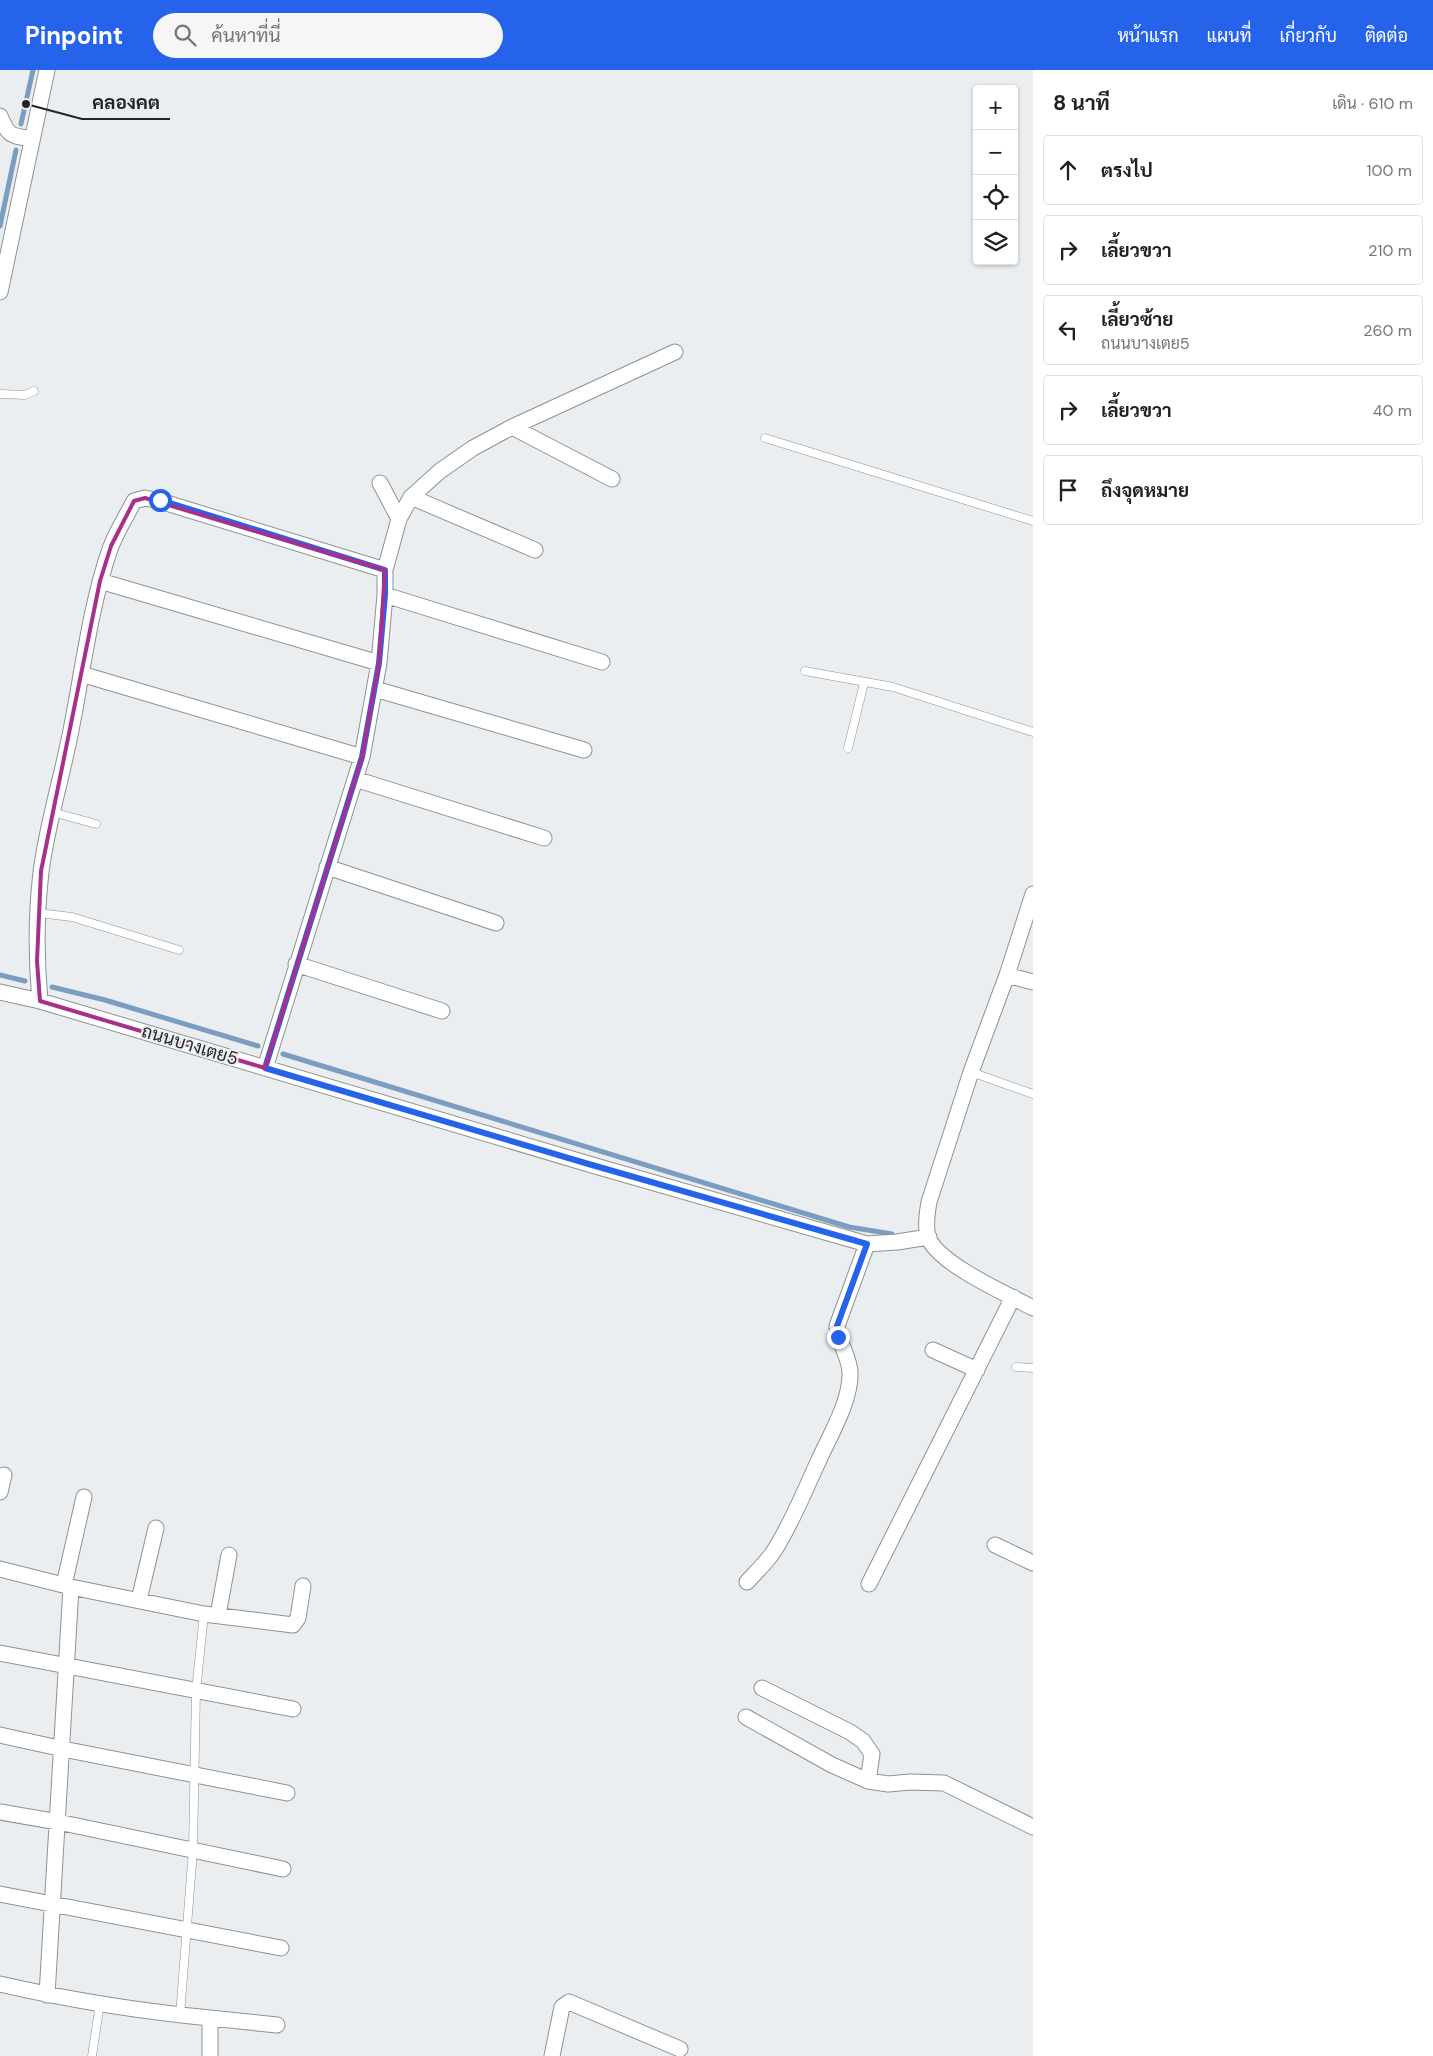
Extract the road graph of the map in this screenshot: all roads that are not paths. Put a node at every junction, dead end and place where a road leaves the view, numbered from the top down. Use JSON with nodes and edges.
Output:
{"nodes":[{"id":1,"x":47,"y":70,"type":"edge"},
{"id":2,"x":0,"y":116,"type":"edge"},
{"id":3,"x":32,"y":139,"type":"junction"},
{"id":4,"x":0,"y":292,"type":"edge"},
{"id":5,"x":675,"y":352,"type":"dead end"},
{"id":6,"x":34,"y":391,"type":"dead end"},
{"id":7,"x":0,"y":394,"type":"edge"},
{"id":8,"x":512,"y":427,"type":"junction"},
{"id":9,"x":764,"y":438,"type":"dead end"},
{"id":10,"x":612,"y":479,"type":"dead end"},
{"id":11,"x":380,"y":483,"type":"dead end"},
{"id":12,"x":411,"y":496,"type":"junction"},
{"id":13,"x":399,"y":519,"type":"junction"},
{"id":14,"x":1033,"y":520,"type":"edge"},
{"id":15,"x":535,"y":550,"type":"dead end"},
{"id":16,"x":385,"y":570,"type":"junction"},
{"id":17,"x":100,"y":581,"type":"junction"},
{"id":18,"x":385,"y":595,"type":"junction"},
{"id":19,"x":602,"y":662,"type":"dead end"},
{"id":20,"x":379,"y":663,"type":"junction"},
{"id":21,"x":806,"y":671,"type":"dead end"},
{"id":22,"x":82,"y":674,"type":"junction"},
{"id":23,"x":864,"y":683,"type":"junction"},
{"id":24,"x":375,"y":690,"type":"junction"},
{"id":25,"x":1033,"y":732,"type":"edge"},
{"id":26,"x":848,"y":748,"type":"dead end"},
{"id":27,"x":584,"y":750,"type":"dead end"},
{"id":28,"x":362,"y":757,"type":"junction"},
{"id":29,"x":355,"y":779,"type":"junction"},
{"id":30,"x":52,"y":812,"type":"junction"},
{"id":31,"x":96,"y":824,"type":"dead end"},
{"id":32,"x":544,"y":838,"type":"dead end"},
{"id":33,"x":327,"y":867,"type":"junction"},
{"id":34,"x":1033,"y":894,"type":"edge"},
{"id":35,"x":38,"y":913,"type":"junction"},
{"id":36,"x":496,"y":923,"type":"dead end"},
{"id":37,"x":179,"y":950,"type":"dead end"},
{"id":38,"x":296,"y":964,"type":"junction"},
{"id":39,"x":1007,"y":974,"type":"junction"},
{"id":40,"x":1033,"y":982,"type":"edge"},
{"id":41,"x":0,"y":992,"type":"edge"},
{"id":42,"x":40,"y":1000,"type":"junction"},
{"id":43,"x":442,"y":1011,"type":"dead end"},
{"id":44,"x":265,"y":1068,"type":"junction"},
{"id":45,"x":971,"y":1072,"type":"junction"},
{"id":46,"x":1033,"y":1094,"type":"edge"},
{"id":47,"x":928,"y":1237,"type":"junction"},
{"id":48,"x":867,"y":1244,"type":"junction"},
{"id":49,"x":1013,"y":1297,"type":"junction"},
{"id":50,"x":1033,"y":1308,"type":"edge"},
{"id":51,"x":934,"y":1350,"type":"dead end"},
{"id":52,"x":1016,"y":1368,"type":"dead end"},
{"id":53,"x":1033,"y":1368,"type":"edge"},
{"id":54,"x":977,"y":1370,"type":"junction"},
{"id":55,"x":4,"y":1474,"type":"dead end"},
{"id":56,"x":0,"y":1492,"type":"edge"},
{"id":57,"x":84,"y":1497,"type":"dead end"},
{"id":58,"x":156,"y":1528,"type":"dead end"},
{"id":59,"x":995,"y":1545,"type":"dead end"},
{"id":60,"x":229,"y":1555,"type":"dead end"},
{"id":61,"x":1033,"y":1563,"type":"edge"},
{"id":62,"x":0,"y":1569,"type":"edge"},
{"id":63,"x":747,"y":1582,"type":"dead end"},
{"id":64,"x":869,"y":1584,"type":"dead end"},
{"id":65,"x":68,"y":1586,"type":"junction"},
{"id":66,"x":303,"y":1586,"type":"dead end"},
{"id":67,"x":140,"y":1600,"type":"junction"},
{"id":68,"x":211,"y":1614,"type":"junction"},
{"id":69,"x":0,"y":1654,"type":"edge"},
{"id":70,"x":68,"y":1667,"type":"junction"},
{"id":71,"x":762,"y":1688,"type":"dead end"},
{"id":72,"x":196,"y":1691,"type":"junction"},
{"id":73,"x":293,"y":1709,"type":"dead end"},
{"id":74,"x":746,"y":1717,"type":"dead end"},
{"id":75,"x":0,"y":1735,"type":"edge"},
{"id":76,"x":63,"y":1749,"type":"junction"},
{"id":77,"x":194,"y":1775,"type":"junction"},
{"id":78,"x":868,"y":1781,"type":"junction"},
{"id":79,"x":287,"y":1793,"type":"dead end"},
{"id":80,"x":0,"y":1812,"type":"edge"},
{"id":81,"x":58,"y":1822,"type":"junction"},
{"id":82,"x":1033,"y":1827,"type":"edge"},
{"id":83,"x":193,"y":1850,"type":"junction"},
{"id":84,"x":283,"y":1869,"type":"dead end"},
{"id":85,"x":0,"y":1894,"type":"edge"},
{"id":86,"x":53,"y":1905,"type":"junction"},
{"id":87,"x":187,"y":1930,"type":"junction"},
{"id":88,"x":281,"y":1948,"type":"dead end"},
{"id":89,"x":0,"y":1984,"type":"edge"},
{"id":90,"x":47,"y":1995,"type":"junction"},
{"id":91,"x":100,"y":2003,"type":"junction"},
{"id":92,"x":180,"y":2015,"type":"junction"},
{"id":93,"x":210,"y":2018,"type":"junction"},
{"id":94,"x":277,"y":2025,"type":"dead end"},
{"id":95,"x":680,"y":2049,"type":"dead end"},
{"id":96,"x":92,"y":2056,"type":"edge"},
{"id":97,"x":210,"y":2056,"type":"edge"},
{"id":98,"x":552,"y":2056,"type":"edge"}],
"edges":[{"from":1,"to":3,"type":"street"},
{"from":2,"to":3,"type":"street"},
{"from":3,"to":4,"type":"street"},
{"from":5,"to":8,"type":"street"},
{"from":6,"to":7,"type":"lane"},
{"from":8,"to":10,"type":"street"},
{"from":8,"to":12,"type":"street"},
{"from":9,"to":14,"type":"lane"},
{"from":11,"to":13,"type":"street"},
{"from":12,"to":13,"type":"street"},
{"from":12,"to":15,"type":"street"},
{"from":13,"to":16,"type":"street"},
{"from":16,"to":17,"type":"street"},
{"from":16,"to":18,"type":"street"},
{"from":17,"to":20,"type":"street"},
{"from":17,"to":22,"type":"street"},
{"from":18,"to":19,"type":"street"},
{"from":18,"to":20,"type":"street"},
{"from":20,"to":24,"type":"street"},
{"from":21,"to":23,"type":"lane"},
{"from":22,"to":28,"type":"street"},
{"from":22,"to":30,"type":"street"},
{"from":23,"to":25,"type":"lane"},
{"from":23,"to":26,"type":"lane"},
{"from":24,"to":27,"type":"street"},
{"from":24,"to":28,"type":"street"},
{"from":28,"to":29,"type":"street"},
{"from":29,"to":32,"type":"street"},
{"from":29,"to":33,"type":"street"},
{"from":30,"to":31,"type":"lane"},
{"from":30,"to":35,"type":"street"},
{"from":33,"to":36,"type":"street"},
{"from":33,"to":38,"type":"street"},
{"from":34,"to":39,"type":"street"},
{"from":35,"to":37,"type":"lane"},
{"from":35,"to":42,"type":"street"},
{"from":38,"to":43,"type":"street"},
{"from":38,"to":44,"type":"street"},
{"from":39,"to":40,"type":"street"},
{"from":39,"to":45,"type":"street"},
{"from":41,"to":42,"type":"street","name":"ถนนบางเตย5"},
{"from":42,"to":44,"type":"street","name":"ถนนบางเตย5"},
{"from":44,"to":48,"type":"street","name":"ถนนบางเตย5"},
{"from":45,"to":46,"type":"lane"},
{"from":45,"to":47,"type":"street"},
{"from":47,"to":48,"type":"street","name":"ถนนบางเตย5"},
{"from":47,"to":49,"type":"street"},
{"from":48,"to":63,"type":"street"},
{"from":49,"to":50,"type":"street"},
{"from":49,"to":54,"type":"street"},
{"from":51,"to":54,"type":"street"},
{"from":52,"to":53,"type":"lane"},
{"from":54,"to":64,"type":"street"},
{"from":55,"to":56,"type":"street"},
{"from":57,"to":65,"type":"street"},
{"from":58,"to":67,"type":"street"},
{"from":59,"to":61,"type":"street"},
{"from":60,"to":68,"type":"street"},
{"from":62,"to":65,"type":"street"},
{"from":65,"to":67,"type":"street"},
{"from":65,"to":70,"type":"street"},
{"from":66,"to":68,"type":"street"},
{"from":67,"to":68,"type":"street"},
{"from":68,"to":72,"type":"lane"},
{"from":69,"to":70,"type":"street"},
{"from":70,"to":72,"type":"street"},
{"from":70,"to":76,"type":"street"},
{"from":71,"to":78,"type":"street"},
{"from":72,"to":73,"type":"street"},
{"from":72,"to":77,"type":"lane"},
{"from":74,"to":78,"type":"street"},
{"from":75,"to":76,"type":"street"},
{"from":76,"to":77,"type":"street"},
{"from":76,"to":81,"type":"street"},
{"from":77,"to":79,"type":"street"},
{"from":77,"to":83,"type":"lane"},
{"from":78,"to":82,"type":"street"},
{"from":80,"to":81,"type":"street"},
{"from":81,"to":83,"type":"street"},
{"from":81,"to":86,"type":"street"},
{"from":83,"to":84,"type":"street"},
{"from":83,"to":87,"type":"lane"},
{"from":85,"to":86,"type":"street"},
{"from":86,"to":87,"type":"street"},
{"from":86,"to":90,"type":"street"},
{"from":87,"to":88,"type":"street"},
{"from":87,"to":92,"type":"lane"},
{"from":89,"to":90,"type":"street"},
{"from":90,"to":91,"type":"street"},
{"from":91,"to":92,"type":"street"},
{"from":91,"to":96,"type":"lane"},
{"from":92,"to":93,"type":"street"},
{"from":93,"to":94,"type":"street"},
{"from":93,"to":97,"type":"street"},
{"from":95,"to":98,"type":"street"}]}
